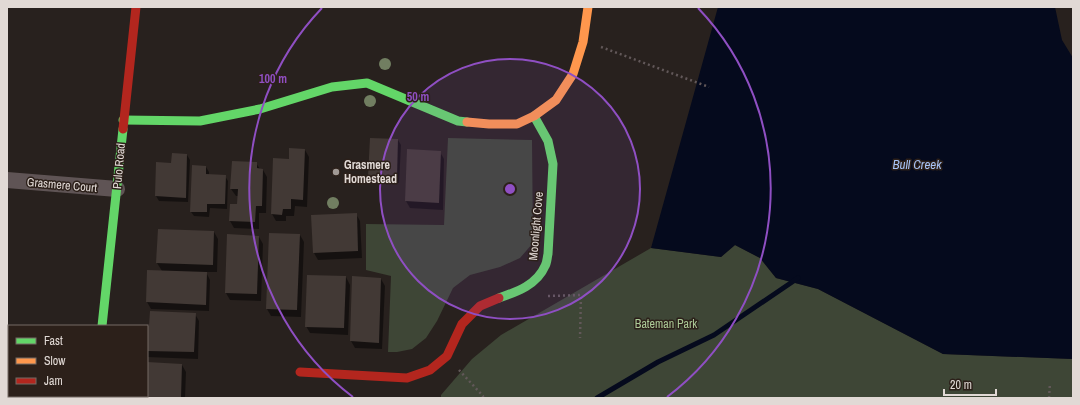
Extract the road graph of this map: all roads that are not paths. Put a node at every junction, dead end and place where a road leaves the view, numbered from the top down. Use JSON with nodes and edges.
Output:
{"nodes":[{"id":1,"x":136,"y":7,"type":"edge"},
{"id":2,"x":588,"y":7,"type":"edge"},
{"id":3,"x":534,"y":116,"type":"junction"},
{"id":4,"x":123,"y":120,"type":"junction"},
{"id":5,"x":7,"y":180,"type":"edge"},
{"id":6,"x":117,"y":189,"type":"junction"},
{"id":7,"x":102,"y":325,"type":"edge"},
{"id":8,"x":300,"y":372,"type":"dead end"}],
"edges":[{"from":1,"to":4,"type":"street","name":"Pulo Road"},
{"from":2,"to":3,"type":"street"},
{"from":3,"to":4,"type":"street"},
{"from":3,"to":8,"type":"street","name":"Moonlight Cove"},
{"from":4,"to":6,"type":"street","name":"Pulo Road"},
{"from":5,"to":6,"type":"street","name":"Grasmere Court"},
{"from":6,"to":7,"type":"street","name":"Pulo Road"}]}
